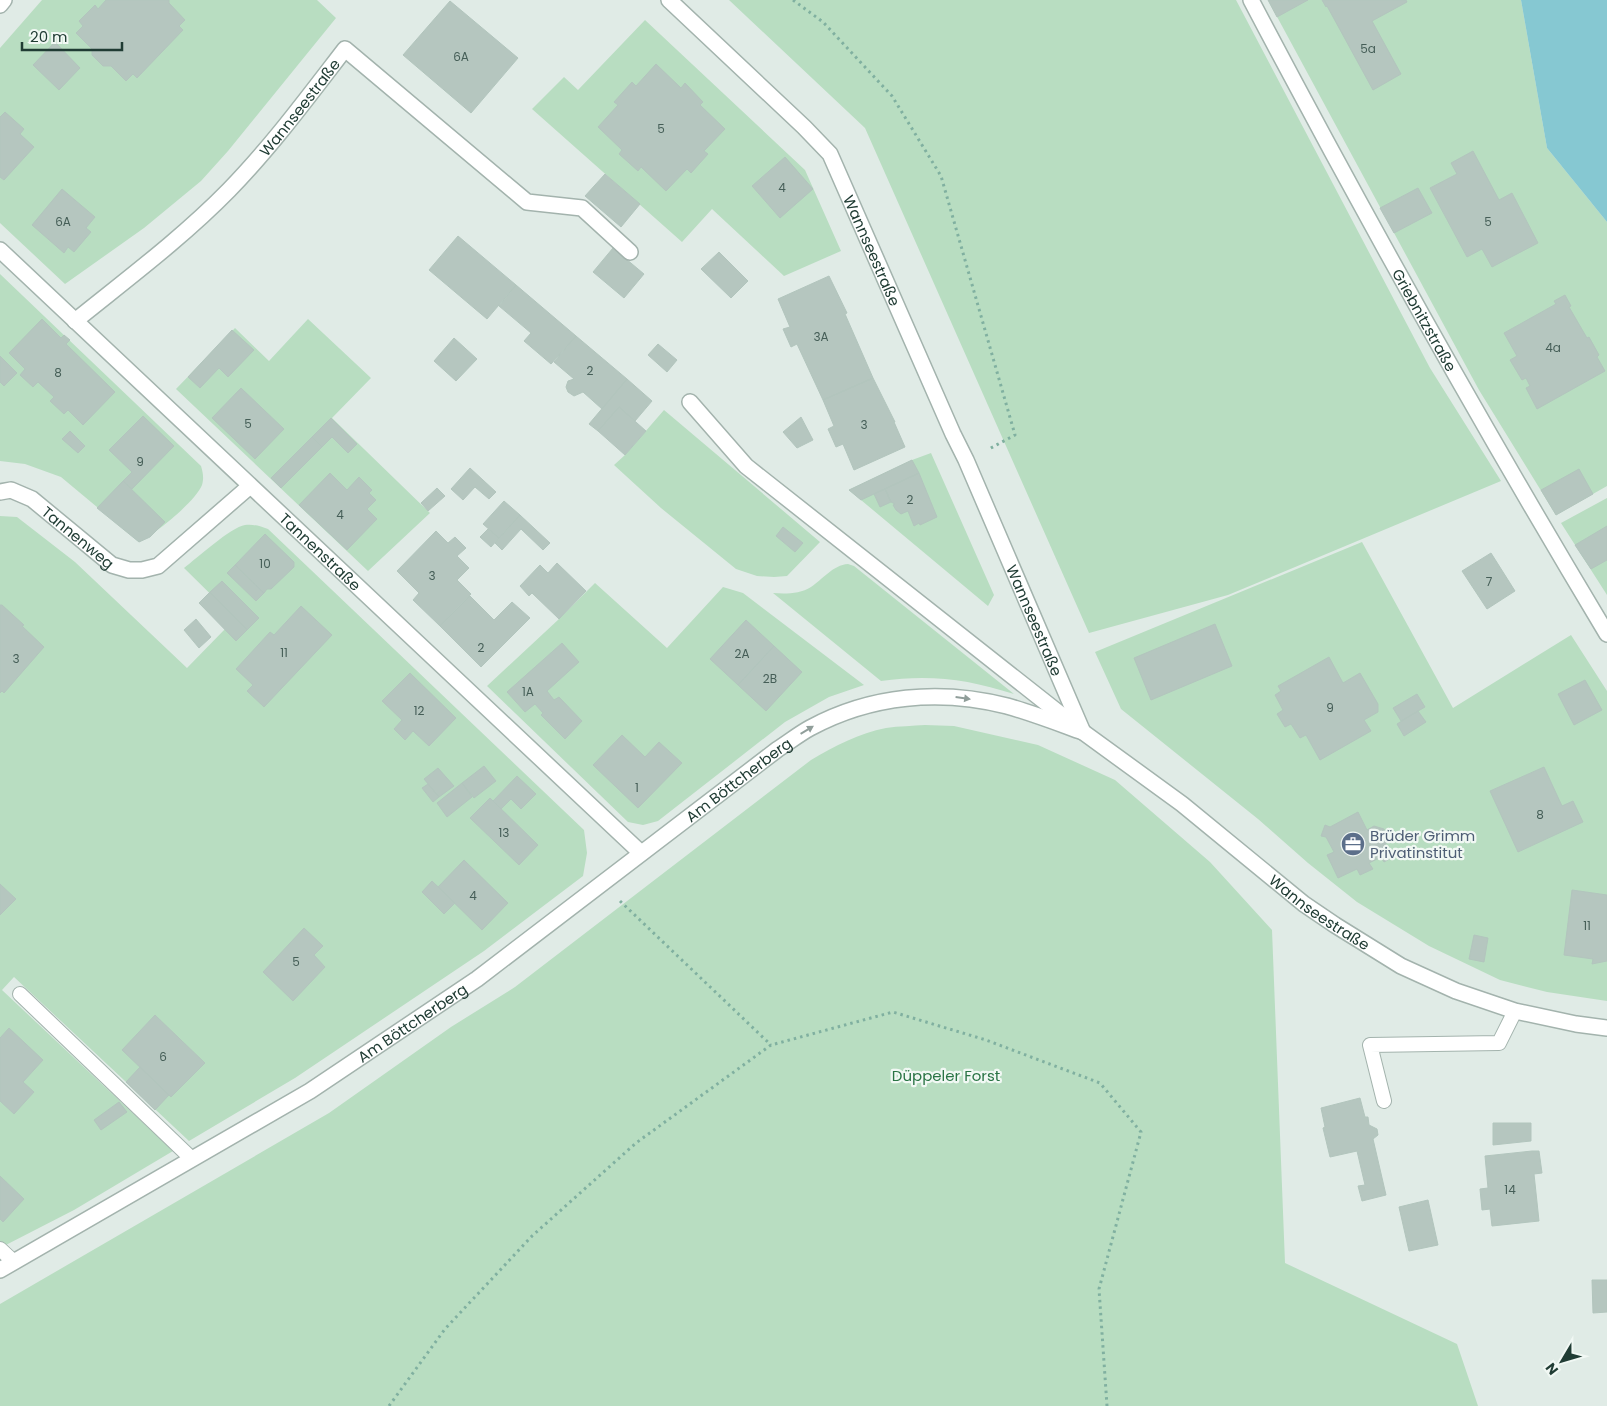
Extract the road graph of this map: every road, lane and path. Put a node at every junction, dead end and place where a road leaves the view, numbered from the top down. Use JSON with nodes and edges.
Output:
{"nodes":[{"id":1,"x":4,"y":0,"type":"edge"},
{"id":2,"x":669,"y":0,"type":"edge"},
{"id":3,"x":793,"y":0,"type":"edge"},
{"id":4,"x":1251,"y":0,"type":"edge"},
{"id":5,"x":0,"y":5,"type":"edge"},
{"id":6,"x":0,"y":250,"type":"edge"},
{"id":7,"x":630,"y":252,"type":"dead end"},
{"id":8,"x":75,"y":321,"type":"junction"},
{"id":9,"x":690,"y":402,"type":"dead end"},
{"id":10,"x":966,"y":460,"type":"junction"},
{"id":11,"x":250,"y":486,"type":"junction"},
{"id":12,"x":0,"y":492,"type":"edge"},
{"id":13,"x":1607,"y":634,"type":"edge"},
{"id":14,"x":1083,"y":732,"type":"junction"},
{"id":15,"x":641,"y":853,"type":"junction"},
{"id":16,"x":602,"y":883,"type":"junction"},
{"id":17,"x":20,"y":994,"type":"dead end"},
{"id":18,"x":1515,"y":1011,"type":"junction"},
{"id":19,"x":1607,"y":1028,"type":"edge"},
{"id":20,"x":771,"y":1045,"type":"junction"},
{"id":21,"x":1384,"y":1101,"type":"dead end"},
{"id":22,"x":192,"y":1159,"type":"junction"},
{"id":23,"x":0,"y":1249,"type":"edge"},
{"id":24,"x":14,"y":1262,"type":"junction"},
{"id":25,"x":0,"y":1270,"type":"edge"},
{"id":26,"x":389,"y":1406,"type":"edge"},
{"id":27,"x":1107,"y":1406,"type":"edge"}],
"edges":[{"from":1,"to":5,"type":"street"},
{"from":2,"to":10,"type":"street","name":"Wannseestraße"},
{"from":3,"to":10,"type":"path"},
{"from":4,"to":13,"type":"street","name":"Griebnitzstraße"},
{"from":6,"to":8,"type":"street","name":"Tannenstraße"},
{"from":7,"to":8,"type":"street","name":"Wannseestraße"},
{"from":8,"to":11,"type":"street","name":"Tannenstraße"},
{"from":9,"to":14,"type":"street"},
{"from":10,"to":14,"type":"street","name":"Wannseestraße"},
{"from":11,"to":12,"type":"street","name":"Tannenweg"},
{"from":11,"to":15,"type":"street","name":"Tannenstraße"},
{"from":15,"to":14,"type":"street","name":"Am Böttcherberg","one_way":true},
{"from":14,"to":18,"type":"street","name":"Wannseestraße"},
{"from":15,"to":16,"type":"street","name":"Am Böttcherberg"},
{"from":16,"to":20,"type":"path"},
{"from":16,"to":22,"type":"street","name":"Am Böttcherberg"},
{"from":17,"to":22,"type":"lane"},
{"from":18,"to":19,"type":"street","name":"Wannseestraße"},
{"from":18,"to":21,"type":"lane"},
{"from":20,"to":26,"type":"path"},
{"from":20,"to":27,"type":"path"},
{"from":22,"to":24,"type":"street","name":"Am Böttcherberg"},
{"from":23,"to":24,"type":"lane"},
{"from":24,"to":25,"type":"street","name":"Am Böttcherberg"}]}
